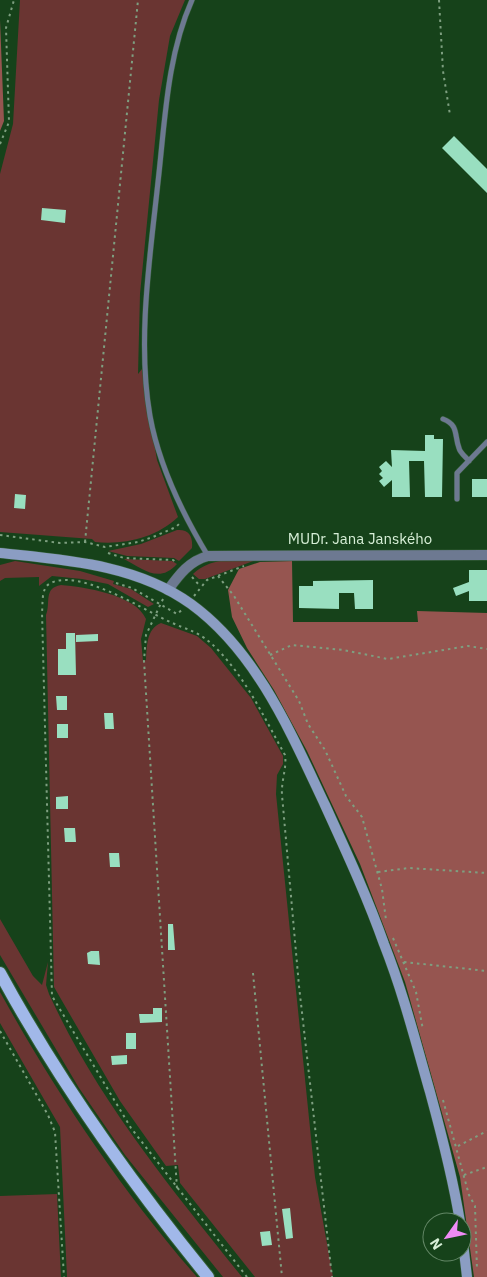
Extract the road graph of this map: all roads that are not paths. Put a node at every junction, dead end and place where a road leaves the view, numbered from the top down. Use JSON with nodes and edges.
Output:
{"nodes":[{"id":1,"x":192,"y":0,"type":"edge"},
{"id":2,"x":443,"y":420,"type":"dead end"},
{"id":3,"x":487,"y":442,"type":"edge"},
{"id":4,"x":469,"y":461,"type":"junction"},
{"id":5,"x":457,"y":499,"type":"dead end"},
{"id":6,"x":0,"y":553,"type":"edge"},
{"id":7,"x":487,"y":555,"type":"edge"},
{"id":8,"x":208,"y":556,"type":"junction"},
{"id":9,"x":168,"y":590,"type":"junction"},
{"id":10,"x":0,"y":972,"type":"edge"},
{"id":11,"x":459,"y":1212,"type":"edge"},
{"id":12,"x":465,"y":1262,"type":"edge"},
{"id":13,"x":208,"y":1277,"type":"edge"},
{"id":14,"x":467,"y":1277,"type":"edge"}],
"edges":[{"from":1,"to":8,"type":"lane"},
{"from":2,"to":4,"type":"lane"},
{"from":3,"to":4,"type":"lane"},
{"from":4,"to":5,"type":"lane"},
{"from":6,"to":9,"type":"main road"},
{"from":7,"to":8,"type":"street","name":"MUDr. Jana Janského"},
{"from":8,"to":9,"type":"street"},
{"from":9,"to":11,"type":"main road"},
{"from":10,"to":13,"type":"main road"},
{"from":12,"to":14,"type":"main road"}]}
